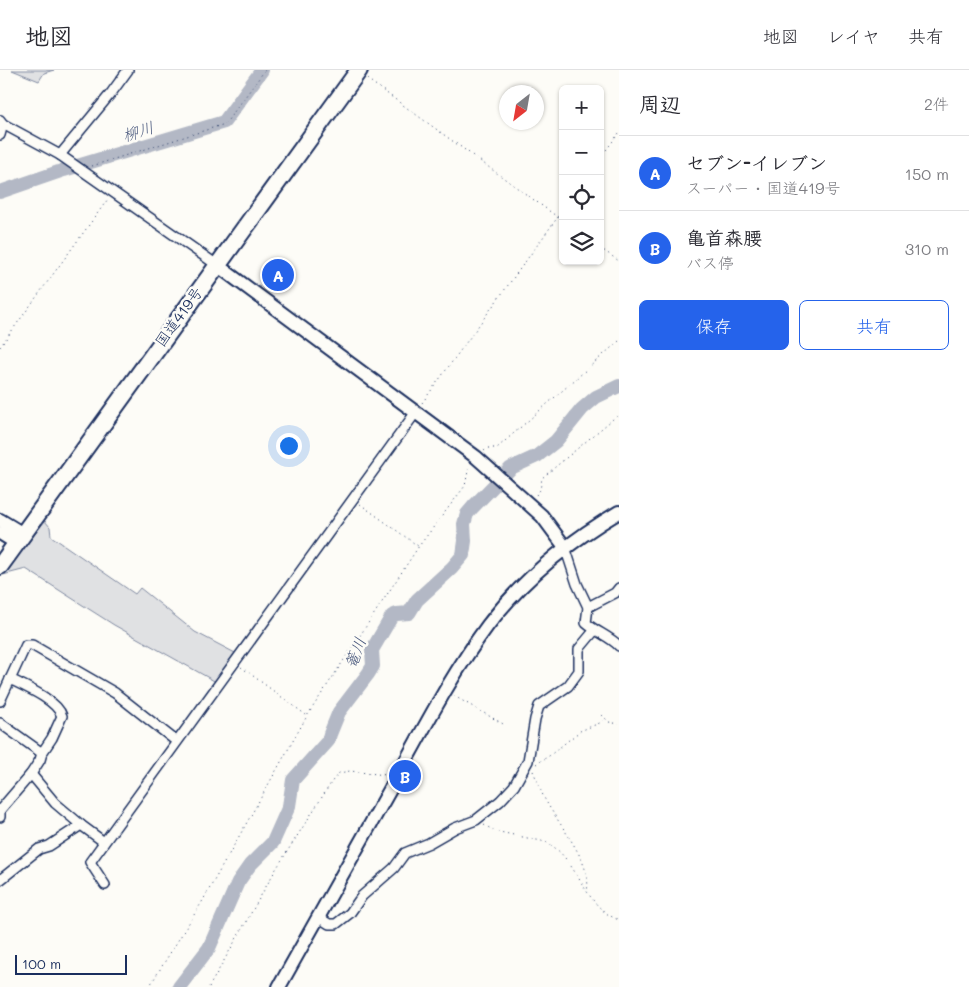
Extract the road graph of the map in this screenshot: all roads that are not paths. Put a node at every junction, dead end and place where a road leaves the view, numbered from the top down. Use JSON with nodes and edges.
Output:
{"nodes":[{"id":1,"x":128,"y":70,"type":"edge"},
{"id":2,"x":357,"y":71,"type":"edge"},
{"id":3,"x":2,"y":122,"type":"edge"},
{"id":4,"x":0,"y":135,"type":"edge"},
{"id":5,"x":61,"y":155,"type":"junction"},
{"id":6,"x":217,"y":265,"type":"junction"},
{"id":7,"x":416,"y":412,"type":"junction"},
{"id":8,"x":619,"y":512,"type":"edge"},
{"id":9,"x":0,"y":520,"type":"edge"},
{"id":10,"x":0,"y":533,"type":"edge"},
{"id":11,"x":20,"y":539,"type":"junction"},
{"id":12,"x":565,"y":547,"type":"junction"},
{"id":13,"x":0,"y":566,"type":"edge"},
{"id":14,"x":619,"y":588,"type":"edge"},
{"id":15,"x":588,"y":607,"type":"junction"},
{"id":16,"x":594,"y":631,"type":"junction"},
{"id":17,"x":618,"y":642,"type":"edge"},
{"id":18,"x":10,"y":679,"type":"junction"},
{"id":19,"x":0,"y":701,"type":"edge"},
{"id":20,"x":0,"y":723,"type":"edge"},
{"id":21,"x":176,"y":742,"type":"junction"},
{"id":22,"x":42,"y":754,"type":"junction"},
{"id":23,"x":31,"y":774,"type":"junction"},
{"id":24,"x":0,"y":817,"type":"edge"},
{"id":25,"x":81,"y":825,"type":"junction"},
{"id":26,"x":104,"y":842,"type":"junction"},
{"id":27,"x":0,"y":880,"type":"edge"},
{"id":28,"x":105,"y":885,"type":"dead end"},
{"id":29,"x":318,"y":917,"type":"junction"},
{"id":30,"x":279,"y":987,"type":"edge"}],
"edges":[{"from":1,"to":5,"type":"street"},
{"from":2,"to":6,"type":"highway","name":"国道419号"},
{"from":3,"to":4,"type":"street"},
{"from":3,"to":5,"type":"street"},
{"from":5,"to":6,"type":"street"},
{"from":6,"to":7,"type":"street"},
{"from":6,"to":11,"type":"highway","name":"国道419号"},
{"from":7,"to":12,"type":"street"},
{"from":7,"to":21,"type":"street"},
{"from":8,"to":12,"type":"street"},
{"from":9,"to":11,"type":"street"},
{"from":10,"to":11,"type":"street"},
{"from":11,"to":13,"type":"highway","name":"国道419号"},
{"from":12,"to":15,"type":"street"},
{"from":12,"to":29,"type":"street"},
{"from":14,"to":15,"type":"street"},
{"from":15,"to":16,"type":"street"},
{"from":16,"to":17,"type":"street"},
{"from":16,"to":29,"type":"street"},
{"from":18,"to":19,"type":"street"},
{"from":18,"to":21,"type":"street"},
{"from":18,"to":22,"type":"street"},
{"from":20,"to":22,"type":"street"},
{"from":21,"to":26,"type":"street"},
{"from":22,"to":23,"type":"street"},
{"from":23,"to":24,"type":"street"},
{"from":23,"to":25,"type":"street"},
{"from":25,"to":26,"type":"street"},
{"from":25,"to":27,"type":"street"},
{"from":26,"to":28,"type":"street"},
{"from":29,"to":30,"type":"street"}]}
